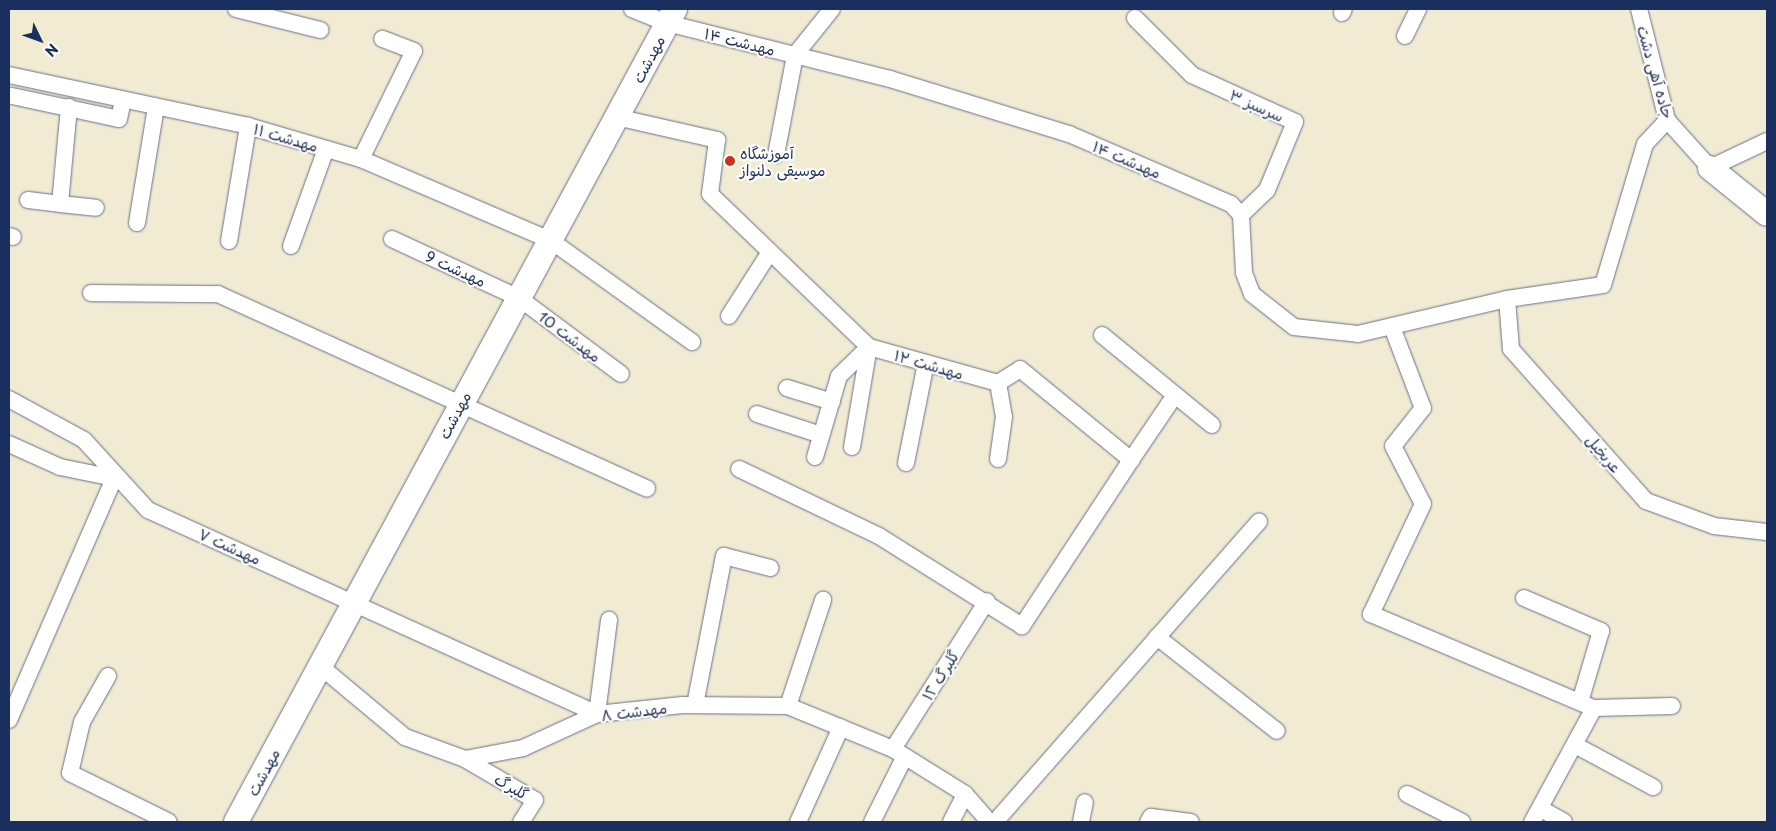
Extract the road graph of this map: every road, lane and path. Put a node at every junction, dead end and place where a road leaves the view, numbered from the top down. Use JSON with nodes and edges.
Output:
{"nodes":[{"id":1,"x":236,"y":9,"type":"edge"},
{"id":2,"x":632,"y":9,"type":"edge"},
{"id":3,"x":832,"y":9,"type":"edge"},
{"id":4,"x":1418,"y":9,"type":"edge"},
{"id":5,"x":1639,"y":9,"type":"edge"},
{"id":6,"x":671,"y":16,"type":"edge"},
{"id":7,"x":1135,"y":18,"type":"dead end"},
{"id":8,"x":320,"y":30,"type":"dead end"},
{"id":9,"x":1405,"y":36,"type":"dead end"},
{"id":10,"x":382,"y":39,"type":"dead end"},
{"id":11,"x":795,"y":55,"type":"junction"},
{"id":12,"x":9,"y":75,"type":"edge"},
{"id":13,"x":12,"y":96,"type":"dead end"},
{"id":14,"x":123,"y":100,"type":"junction"},
{"id":15,"x":69,"y":107,"type":"junction"},
{"id":16,"x":156,"y":107,"type":"junction"},
{"id":17,"x":616,"y":117,"type":"junction"},
{"id":18,"x":1667,"y":120,"type":"junction"},
{"id":19,"x":248,"y":126,"type":"junction"},
{"id":20,"x":1767,"y":141,"type":"edge"},
{"id":21,"x":326,"y":149,"type":"junction"},
{"id":22,"x":776,"y":155,"type":"dead end"},
{"id":23,"x":361,"y":158,"type":"junction"},
{"id":24,"x":1710,"y":168,"type":"junction"},
{"id":25,"x":28,"y":200,"type":"dead end"},
{"id":26,"x":60,"y":204,"type":"junction"},
{"id":27,"x":96,"y":208,"type":"dead end"},
{"id":28,"x":1767,"y":214,"type":"edge"},
{"id":29,"x":1241,"y":215,"type":"junction"},
{"id":30,"x":137,"y":222,"type":"dead end"},
{"id":31,"x":392,"y":239,"type":"dead end"},
{"id":32,"x":550,"y":240,"type":"junction"},
{"id":33,"x":229,"y":241,"type":"dead end"},
{"id":34,"x":291,"y":246,"type":"dead end"},
{"id":35,"x":770,"y":252,"type":"junction"},
{"id":36,"x":91,"y":292,"type":"dead end"},
{"id":37,"x":519,"y":298,"type":"junction"},
{"id":38,"x":1507,"y":299,"type":"junction"},
{"id":39,"x":729,"y":316,"type":"dead end"},
{"id":40,"x":1392,"y":327,"type":"junction"},
{"id":41,"x":1102,"y":335,"type":"dead end"},
{"id":42,"x":692,"y":342,"type":"dead end"},
{"id":43,"x":869,"y":347,"type":"junction"},
{"id":44,"x":926,"y":363,"type":"junction"},
{"id":45,"x":621,"y":374,"type":"dead end"},
{"id":46,"x":998,"y":384,"type":"junction"},
{"id":47,"x":787,"y":388,"type":"dead end"},
{"id":48,"x":1174,"y":394,"type":"junction"},
{"id":49,"x":9,"y":399,"type":"edge"},
{"id":50,"x":460,"y":402,"type":"junction"},
{"id":51,"x":832,"y":402,"type":"junction"},
{"id":52,"x":757,"y":414,"type":"dead end"},
{"id":53,"x":1212,"y":425,"type":"dead end"},
{"id":54,"x":822,"y":435,"type":"junction"},
{"id":55,"x":9,"y":444,"type":"edge"},
{"id":56,"x":852,"y":447,"type":"dead end"},
{"id":57,"x":815,"y":457,"type":"dead end"},
{"id":58,"x":998,"y":459,"type":"dead end"},
{"id":59,"x":1131,"y":460,"type":"junction"},
{"id":60,"x":906,"y":463,"type":"dead end"},
{"id":61,"x":739,"y":469,"type":"dead end"},
{"id":62,"x":114,"y":478,"type":"junction"},
{"id":63,"x":647,"y":489,"type":"dead end"},
{"id":64,"x":1260,"y":521,"type":"dead end"},
{"id":65,"x":1767,"y":532,"type":"edge"},
{"id":66,"x":770,"y":568,"type":"dead end"},
{"id":67,"x":1524,"y":598,"type":"dead end"},
{"id":68,"x":822,"y":600,"type":"dead end"},
{"id":69,"x":354,"y":601,"type":"junction"},
{"id":70,"x":987,"y":601,"type":"junction"},
{"id":71,"x":609,"y":620,"type":"dead end"},
{"id":72,"x":1157,"y":637,"type":"junction"},
{"id":73,"x":320,"y":666,"type":"junction"},
{"id":74,"x":108,"y":676,"type":"dead end"},
{"id":75,"x":695,"y":705,"type":"junction"},
{"id":76,"x":1587,"y":705,"type":"junction"},
{"id":77,"x":788,"y":706,"type":"junction"},
{"id":78,"x":1672,"y":706,"type":"dead end"},
{"id":79,"x":598,"y":714,"type":"junction"},
{"id":80,"x":9,"y":720,"type":"edge"},
{"id":81,"x":841,"y":727,"type":"junction"},
{"id":82,"x":1277,"y":731,"type":"dead end"},
{"id":83,"x":1576,"y":745,"type":"junction"},
{"id":84,"x":899,"y":754,"type":"junction"},
{"id":85,"x":465,"y":759,"type":"junction"},
{"id":86,"x":1653,"y":787,"type":"dead end"},
{"id":87,"x":965,"y":794,"type":"junction"},
{"id":88,"x":1407,"y":794,"type":"dead end"},
{"id":89,"x":1086,"y":802,"type":"dead end"},
{"id":90,"x":1536,"y":816,"type":"edge"},
{"id":91,"x":168,"y":822,"type":"edge"},
{"id":92,"x":236,"y":822,"type":"edge"},
{"id":93,"x":521,"y":822,"type":"edge"},
{"id":94,"x":798,"y":822,"type":"edge"},
{"id":95,"x":872,"y":822,"type":"edge"},
{"id":96,"x":951,"y":822,"type":"edge"},
{"id":97,"x":989,"y":822,"type":"edge"},
{"id":98,"x":994,"y":822,"type":"edge"},
{"id":99,"x":1081,"y":822,"type":"edge"},
{"id":100,"x":1148,"y":822,"type":"edge"},
{"id":101,"x":1191,"y":822,"type":"edge"},
{"id":102,"x":1462,"y":822,"type":"edge"},
{"id":103,"x":1564,"y":822,"type":"edge"}],
"edges":[{"from":1,"to":8,"type":"street"},
{"from":2,"to":6,"type":"street","name":"مهدشت ۱۴"},
{"from":3,"to":11,"type":"street"},
{"from":4,"to":9,"type":"street"},
{"from":5,"to":18,"type":"street","name":"جاده آهی دشت"},
{"from":6,"to":11,"type":"street","name":"مهدشت ۱۴"},
{"from":6,"to":17,"type":"street","name":"مهدشت"},
{"from":7,"to":29,"type":"street","name":"سرسبز ۳"},
{"from":10,"to":23,"type":"street"},
{"from":11,"to":22,"type":"street"},
{"from":11,"to":29,"type":"street","name":"مهدشت ۱۴"},
{"from":12,"to":14,"type":"street","name":"مهدشت ۱۱"},
{"from":13,"to":15,"type":"street"},
{"from":14,"to":15,"type":"street"},
{"from":14,"to":16,"type":"street","name":"مهدشت ۱۱"},
{"from":15,"to":26,"type":"street"},
{"from":16,"to":19,"type":"street","name":"مهدشت ۱۱"},
{"from":16,"to":30,"type":"street"},
{"from":17,"to":32,"type":"street","name":"مهدشت"},
{"from":17,"to":35,"type":"street","name":"مهدشت ۱۲"},
{"from":18,"to":24,"type":"street","name":"جاده آهی دشت"},
{"from":18,"to":38,"type":"street"},
{"from":19,"to":21,"type":"street","name":"مهدشت ۱۱"},
{"from":19,"to":33,"type":"street"},
{"from":20,"to":24,"type":"street"},
{"from":21,"to":23,"type":"street","name":"مهدشت ۱۱"},
{"from":21,"to":34,"type":"street"},
{"from":23,"to":32,"type":"street","name":"مهدشت ۱۱"},
{"from":24,"to":28,"type":"street","name":"جاده آهی دشت"},
{"from":25,"to":26,"type":"street"},
{"from":26,"to":27,"type":"street"},
{"from":29,"to":40,"type":"street"},
{"from":31,"to":37,"type":"street","name":"مهدشت 9"},
{"from":32,"to":37,"type":"street","name":"مهدشت"},
{"from":32,"to":42,"type":"street","name":"مهدشت ۱۱"},
{"from":35,"to":39,"type":"street"},
{"from":35,"to":43,"type":"street","name":"مهدشت ۱۲"},
{"from":36,"to":50,"type":"street"},
{"from":37,"to":45,"type":"street","name":"مهدشت 10"},
{"from":37,"to":50,"type":"street","name":"مهدشت"},
{"from":38,"to":40,"type":"street"},
{"from":38,"to":65,"type":"street","name":"عربخیل"},
{"from":40,"to":76,"type":"street"},
{"from":41,"to":48,"type":"street"},
{"from":43,"to":44,"type":"street","name":"مهدشت ۱۲"},
{"from":43,"to":51,"type":"street"},
{"from":43,"to":56,"type":"street"},
{"from":44,"to":46,"type":"street","name":"مهدشت ۱۲"},
{"from":44,"to":60,"type":"street"},
{"from":46,"to":58,"type":"street"},
{"from":46,"to":59,"type":"street"},
{"from":47,"to":51,"type":"street"},
{"from":48,"to":53,"type":"street"},
{"from":48,"to":59,"type":"street"},
{"from":49,"to":62,"type":"street","name":"مهدشت ۷"},
{"from":50,"to":63,"type":"street"},
{"from":50,"to":69,"type":"street","name":"مهدشت"},
{"from":51,"to":54,"type":"street"},
{"from":52,"to":54,"type":"street"},
{"from":54,"to":57,"type":"street"},
{"from":55,"to":62,"type":"street"},
{"from":59,"to":70,"type":"street"},
{"from":61,"to":70,"type":"street"},
{"from":62,"to":69,"type":"street","name":"مهدشت ۷"},
{"from":62,"to":80,"type":"street"},
{"from":64,"to":72,"type":"street"},
{"from":66,"to":75,"type":"street"},
{"from":67,"to":76,"type":"street"},
{"from":68,"to":77,"type":"street"},
{"from":69,"to":73,"type":"street","name":"مهدشت"},
{"from":69,"to":79,"type":"street","name":"مهدشت ۷"},
{"from":70,"to":84,"type":"street","name":"گلبرگ ١٢"},
{"from":71,"to":79,"type":"street"},
{"from":72,"to":82,"type":"street"},
{"from":72,"to":98,"type":"street"},
{"from":73,"to":85,"type":"street"},
{"from":73,"to":92,"type":"street","name":"مهدشت"},
{"from":74,"to":91,"type":"street"},
{"from":75,"to":77,"type":"street","name":"مهدشت ۸"},
{"from":75,"to":79,"type":"street","name":"مهدشت ۸"},
{"from":76,"to":78,"type":"street"},
{"from":76,"to":83,"type":"street"},
{"from":77,"to":81,"type":"street","name":"مهدشت ۸"},
{"from":79,"to":85,"type":"street","name":"مهدشت ۸"},
{"from":81,"to":84,"type":"street","name":"مهدشت ۸"},
{"from":81,"to":94,"type":"street"},
{"from":83,"to":86,"type":"street"},
{"from":83,"to":90,"type":"street"},
{"from":84,"to":87,"type":"street","name":"مهدشت ۸"},
{"from":84,"to":95,"type":"street","name":"گلبرگ ١٢"},
{"from":85,"to":93,"type":"street","name":"گلبرگ"},
{"from":87,"to":96,"type":"street"},
{"from":87,"to":97,"type":"street","name":"مهدشت ۸"},
{"from":88,"to":102,"type":"street"},
{"from":89,"to":99,"type":"street"},
{"from":90,"to":103,"type":"street"},
{"from":100,"to":101,"type":"street"}]}
